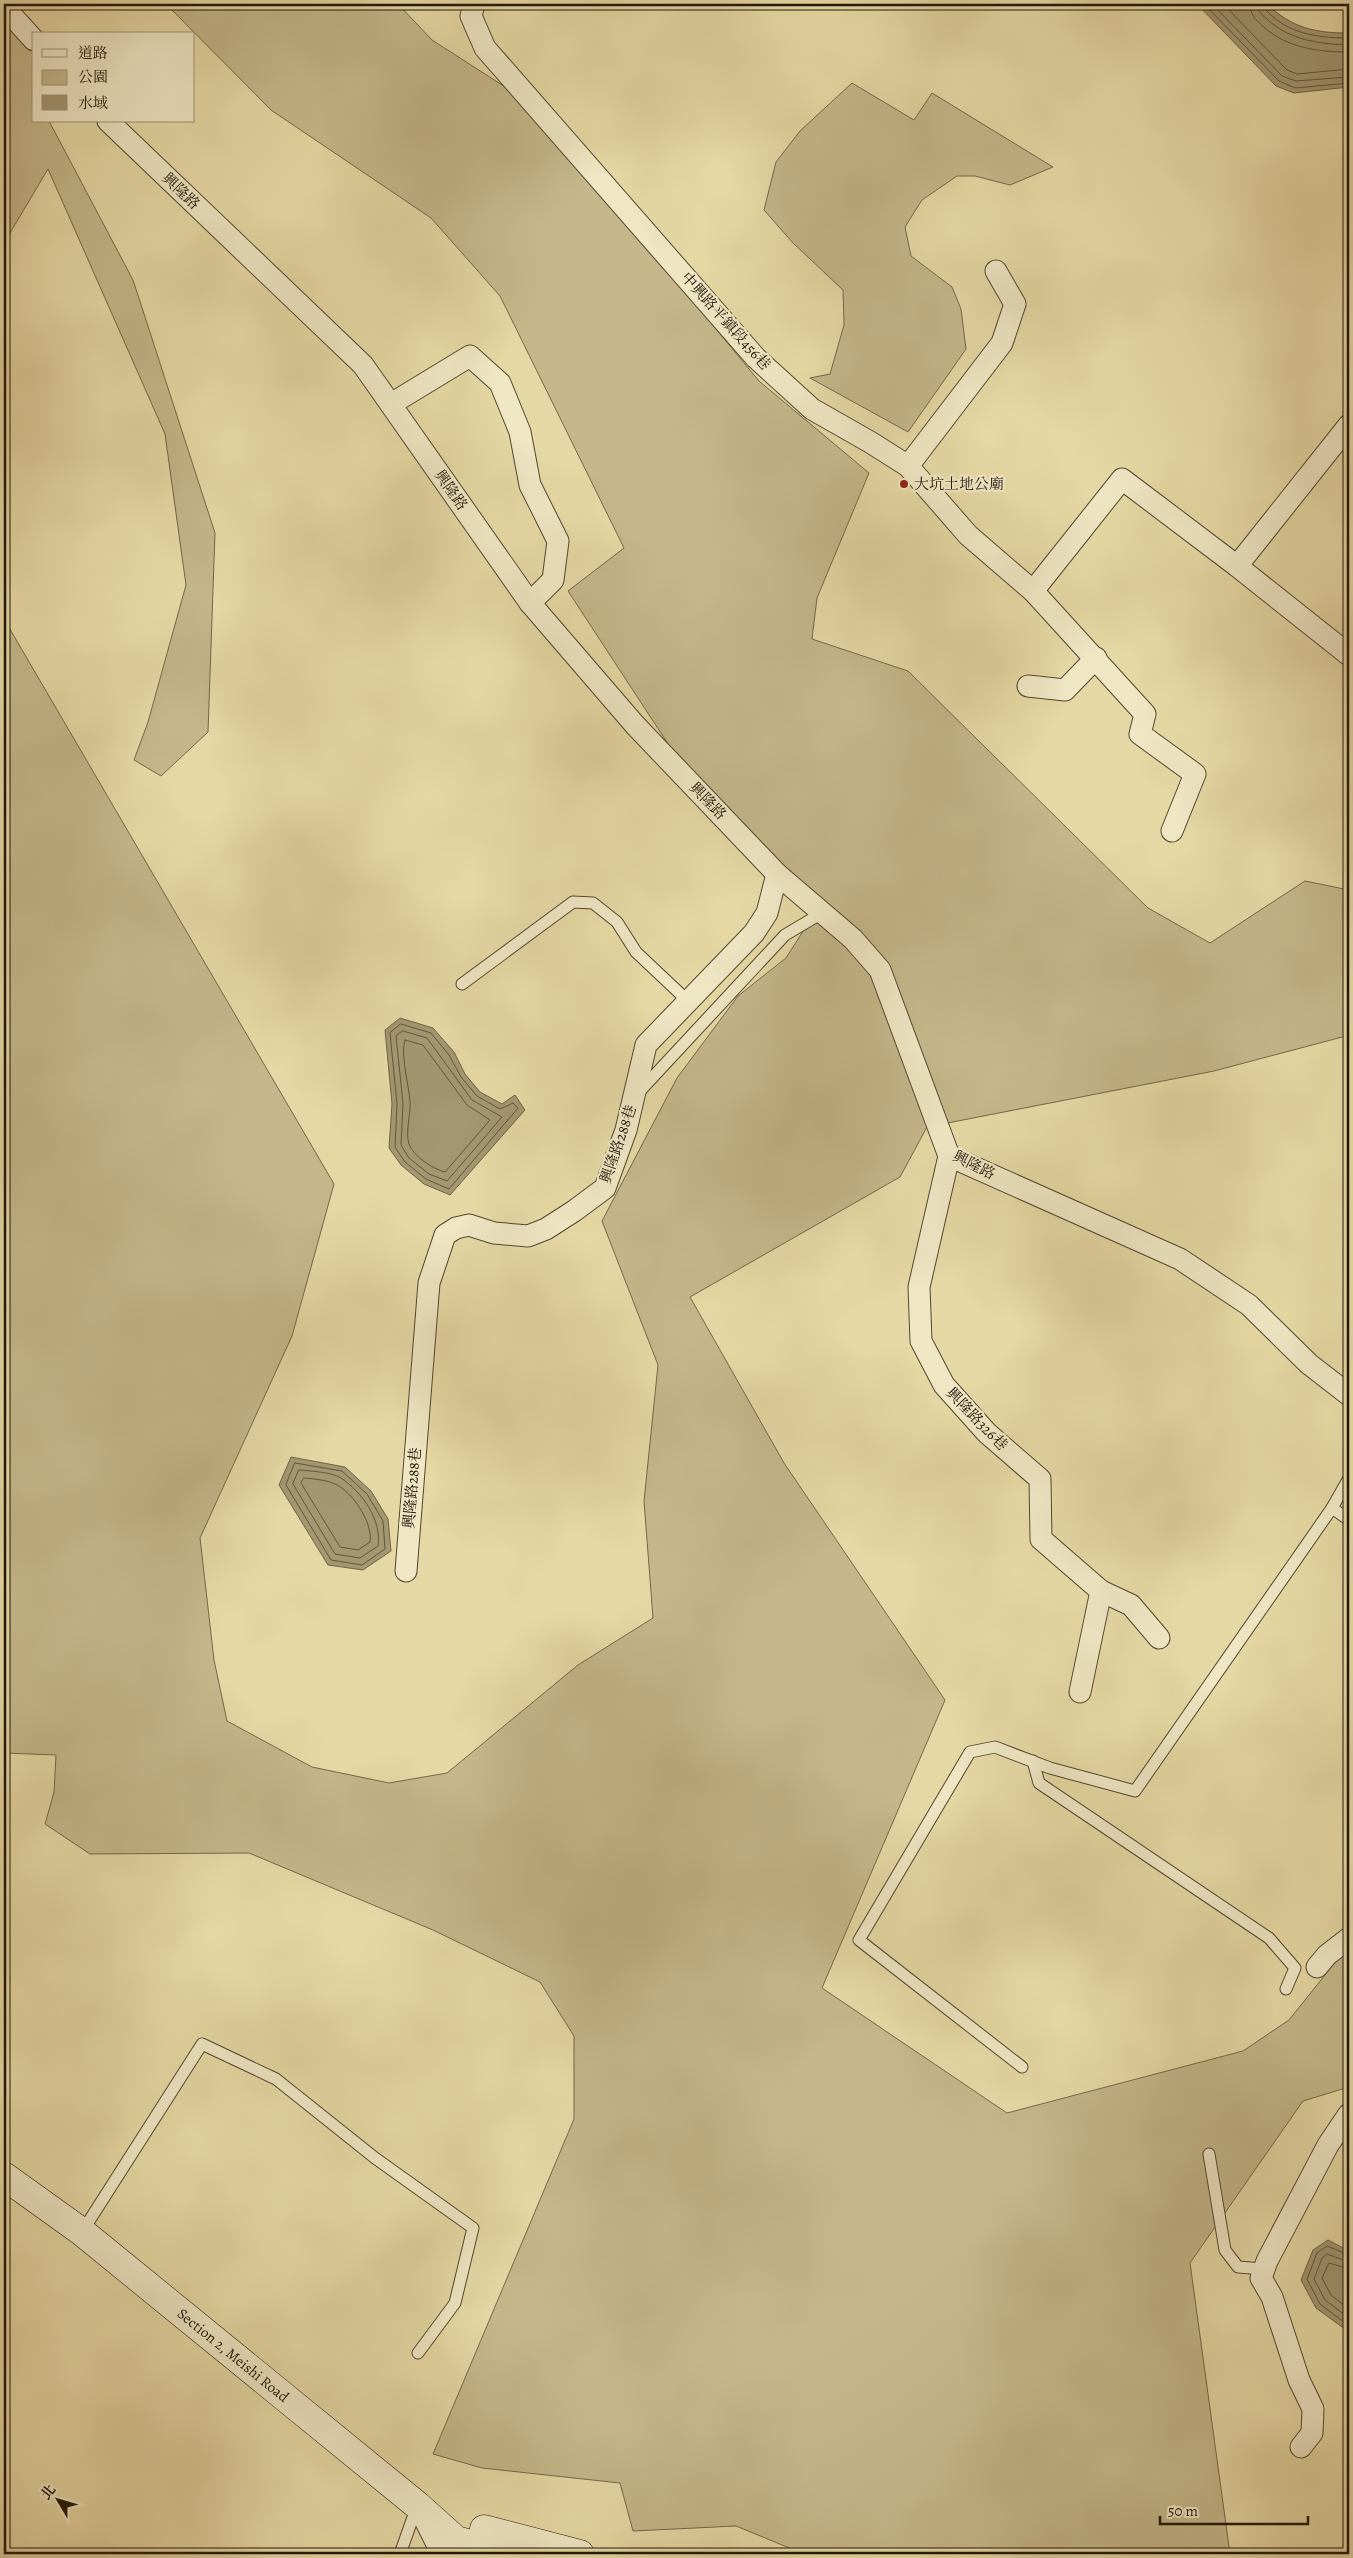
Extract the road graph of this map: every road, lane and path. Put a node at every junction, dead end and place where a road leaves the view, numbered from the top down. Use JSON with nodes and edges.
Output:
{"nodes":[{"id":1,"x":474,"y":4,"type":"edge"},
{"id":2,"x":4,"y":7,"type":"edge"},
{"id":3,"x":32,"y":38,"type":"edge"},
{"id":4,"x":109,"y":122,"type":"edge"},
{"id":5,"x":996,"y":271,"type":"dead end"},
{"id":6,"x":391,"y":404,"type":"junction"},
{"id":7,"x":1349,"y":425,"type":"edge"},
{"id":8,"x":908,"y":466,"type":"junction"},
{"id":9,"x":1237,"y":566,"type":"junction"},
{"id":10,"x":1033,"y":591,"type":"junction"},
{"id":11,"x":530,"y":603,"type":"junction"},
{"id":12,"x":1349,"y":656,"type":"edge"},
{"id":13,"x":1096,"y":658,"type":"junction"},
{"id":14,"x":1028,"y":686,"type":"dead end"},
{"id":15,"x":1172,"y":832,"type":"dead end"},
{"id":16,"x":777,"y":874,"type":"junction"},
{"id":17,"x":822,"y":913,"type":"junction"},
{"id":18,"x":462,"y":984,"type":"dead end"},
{"id":19,"x":689,"y":1002,"type":"junction"},
{"id":20,"x":633,"y":1098,"type":"junction"},
{"id":21,"x":949,"y":1156,"type":"junction"},
{"id":22,"x":1349,"y":1395,"type":"edge"},
{"id":23,"x":1349,"y":1478,"type":"edge"},
{"id":24,"x":1332,"y":1508,"type":"junction"},
{"id":25,"x":1349,"y":1520,"type":"edge"},
{"id":26,"x":406,"y":1571,"type":"dead end"},
{"id":27,"x":1101,"y":1591,"type":"junction"},
{"id":28,"x":1159,"y":1638,"type":"dead end"},
{"id":29,"x":1080,"y":1692,"type":"dead end"},
{"id":30,"x":1033,"y":1762,"type":"junction"},
{"id":31,"x":1349,"y":1938,"type":"edge"},
{"id":32,"x":1317,"y":1967,"type":"dead end"},
{"id":33,"x":1286,"y":1990,"type":"dead end"},
{"id":34,"x":1022,"y":2067,"type":"dead end"},
{"id":35,"x":1349,"y":2114,"type":"edge"},
{"id":36,"x":1209,"y":2154,"type":"dead end"},
{"id":37,"x":4,"y":2176,"type":"edge"},
{"id":38,"x":82,"y":2232,"type":"junction"},
{"id":39,"x":1264,"y":2269,"type":"junction"},
{"id":40,"x":418,"y":2353,"type":"dead end"},
{"id":41,"x":1301,"y":2447,"type":"dead end"},
{"id":42,"x":417,"y":2505,"type":"junction"},
{"id":43,"x":400,"y":2554,"type":"edge"},
{"id":44,"x":442,"y":2554,"type":"edge"},
{"id":45,"x":506,"y":2554,"type":"edge"},
{"id":46,"x":580,"y":2554,"type":"edge"}],
"edges":[{"from":1,"to":8,"type":"street","name":"中興路平鎮段456巷"},
{"from":2,"to":3,"type":"street"},
{"from":4,"to":6,"type":"street","name":"興隆路"},
{"from":5,"to":8,"type":"street"},
{"from":6,"to":11,"type":"street","name":"興隆路"},
{"from":6,"to":11,"type":"street"},
{"from":7,"to":9,"type":"street"},
{"from":8,"to":10,"type":"street","name":"中興路平鎮段456巷"},
{"from":9,"to":10,"type":"street"},
{"from":9,"to":12,"type":"street"},
{"from":10,"to":13,"type":"street","name":"中興路平鎮段456巷"},
{"from":11,"to":16,"type":"street","name":"興隆路"},
{"from":13,"to":14,"type":"street"},
{"from":13,"to":15,"type":"street","name":"中興路平鎮段456巷"},
{"from":16,"to":17,"type":"street","name":"興隆路"},
{"from":16,"to":19,"type":"street","name":"興隆路288巷"},
{"from":17,"to":20,"type":"lane"},
{"from":17,"to":21,"type":"street","name":"興隆路"},
{"from":18,"to":19,"type":"lane"},
{"from":19,"to":20,"type":"street","name":"興隆路288巷"},
{"from":20,"to":26,"type":"street","name":"興隆路288巷"},
{"from":21,"to":22,"type":"street","name":"興隆路"},
{"from":21,"to":27,"type":"street","name":"興隆路326巷"},
{"from":23,"to":24,"type":"lane"},
{"from":24,"to":25,"type":"lane"},
{"from":24,"to":30,"type":"lane"},
{"from":27,"to":28,"type":"street","name":"興隆路326巷"},
{"from":27,"to":29,"type":"street"},
{"from":30,"to":33,"type":"lane"},
{"from":30,"to":34,"type":"lane"},
{"from":31,"to":32,"type":"street"},
{"from":35,"to":39,"type":"street"},
{"from":36,"to":39,"type":"lane"},
{"from":37,"to":38,"type":"street","name":"Section 2, Meishi Road"},
{"from":38,"to":40,"type":"lane"},
{"from":38,"to":42,"type":"street","name":"Section 2, Meishi Road"},
{"from":39,"to":41,"type":"street"},
{"from":42,"to":43,"type":"lane"},
{"from":42,"to":44,"type":"street","name":"Section 2, Meishi Road"},
{"from":42,"to":45,"type":"street"},
{"from":42,"to":46,"type":"street"}]}
